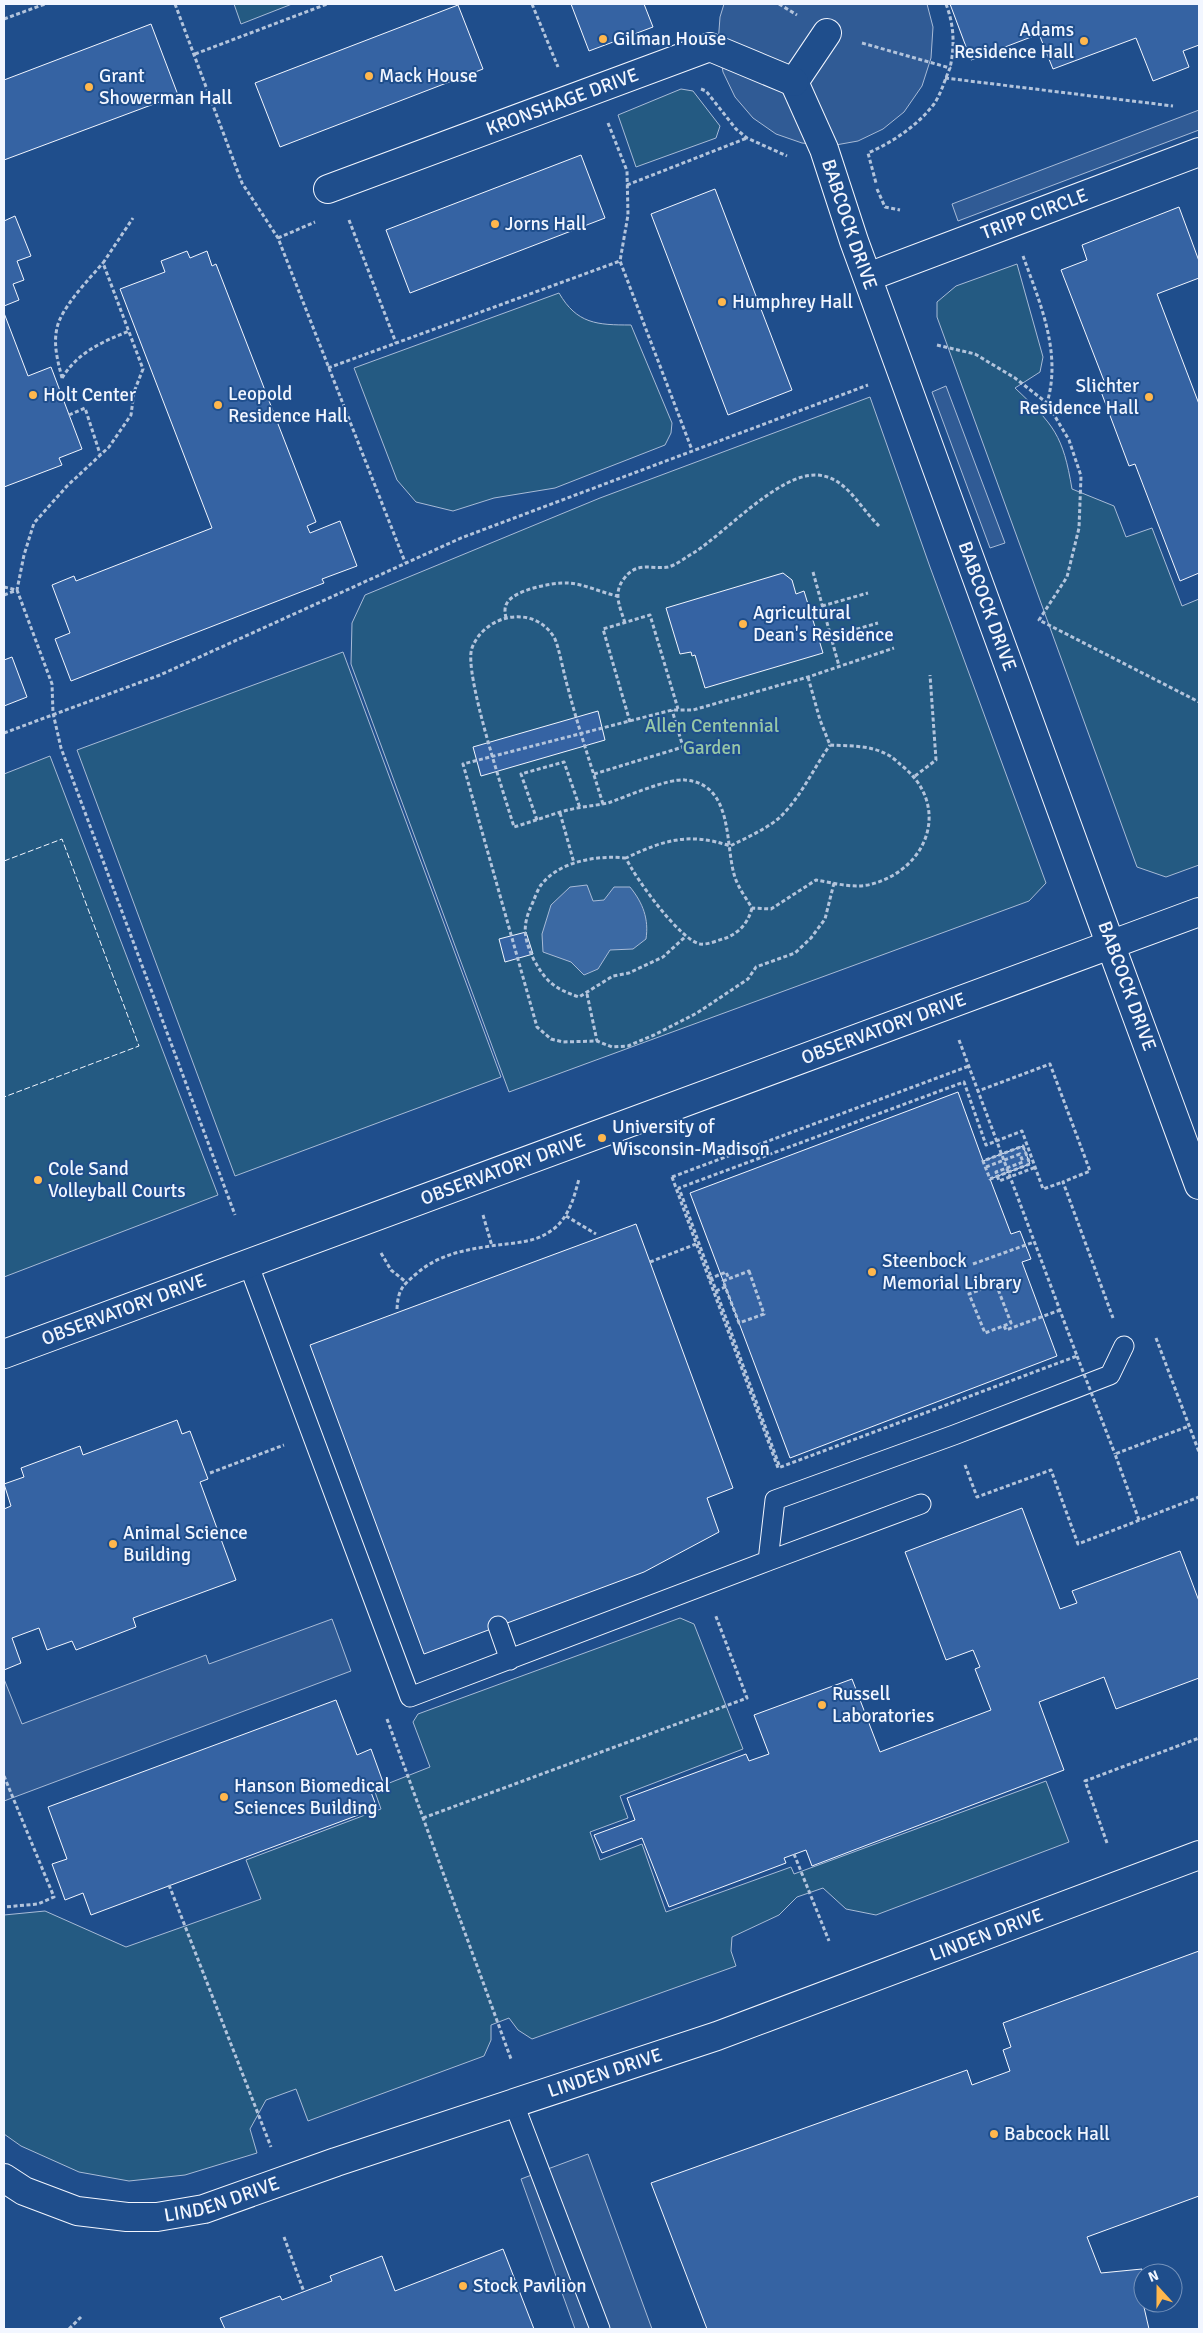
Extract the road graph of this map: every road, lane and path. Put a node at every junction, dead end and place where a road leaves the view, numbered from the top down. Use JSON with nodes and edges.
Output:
{"nodes":[{"id":1,"x":45,"y":4,"type":"edge"},
{"id":2,"x":175,"y":4,"type":"edge"},
{"id":3,"x":328,"y":4,"type":"edge"},
{"id":4,"x":946,"y":4,"type":"edge"},
{"id":5,"x":4,"y":20,"type":"edge"},
{"id":6,"x":827,"y":33,"type":"joint"},
{"id":7,"x":195,"y":54,"type":"junction"},
{"id":8,"x":950,"y":68,"type":"junction"},
{"id":9,"x":945,"y":78,"type":"junction"},
{"id":10,"x":794,"y":82,"type":"junction"},
{"id":11,"x":1173,"y":106,"type":"dead end"},
{"id":12,"x":607,"y":120,"type":"dead end"},
{"id":13,"x":747,"y":138,"type":"dead end"},
{"id":14,"x":1199,"y":152,"type":"edge"},
{"id":15,"x":627,"y":185,"type":"junction"},
{"id":16,"x":328,"y":188,"type":"dead end"},
{"id":17,"x":900,"y":210,"type":"dead end"},
{"id":18,"x":133,"y":218,"type":"dead end"},
{"id":19,"x":348,"y":218,"type":"dead end"},
{"id":20,"x":1023,"y":254,"type":"dead end"},
{"id":21,"x":620,"y":260,"type":"junction"},
{"id":22,"x":103,"y":263,"type":"junction"},
{"id":23,"x":868,"y":276,"type":"junction"},
{"id":24,"x":129,"y":331,"type":"junction"},
{"id":25,"x":396,"y":343,"type":"junction"},
{"id":26,"x":937,"y":344,"type":"dead end"},
{"id":27,"x":328,"y":368,"type":"junction"},
{"id":28,"x":872,"y":383,"type":"dead end"},
{"id":29,"x":1047,"y":403,"type":"junction"},
{"id":30,"x":69,"y":415,"type":"dead end"},
{"id":31,"x":692,"y":450,"type":"junction"},
{"id":32,"x":100,"y":454,"type":"junction"},
{"id":33,"x":879,"y":526,"type":"dead end"},
{"id":34,"x":405,"y":562,"type":"junction"},
{"id":35,"x":813,"y":572,"type":"dead end"},
{"id":36,"x":4,"y":587,"type":"edge"},
{"id":37,"x":17,"y":590,"type":"junction"},
{"id":38,"x":868,"y":593,"type":"dead end"},
{"id":39,"x":4,"y":595,"type":"edge"},
{"id":40,"x":616,"y":596,"type":"junction"},
{"id":41,"x":822,"y":606,"type":"junction"},
{"id":42,"x":506,"y":618,"type":"junction"},
{"id":43,"x":625,"y":623,"type":"junction"},
{"id":44,"x":878,"y":623,"type":"dead end"},
{"id":45,"x":831,"y":637,"type":"junction"},
{"id":46,"x":818,"y":640,"type":"dead end"},
{"id":47,"x":894,"y":648,"type":"dead end"},
{"id":48,"x":839,"y":666,"type":"junction"},
{"id":49,"x":930,"y":675,"type":"dead end"},
{"id":50,"x":808,"y":677,"type":"junction"},
{"id":51,"x":1199,"y":702,"type":"edge"},
{"id":52,"x":678,"y":709,"type":"junction"},
{"id":53,"x":672,"y":710,"type":"junction"},
{"id":54,"x":54,"y":714,"type":"junction"},
{"id":55,"x":630,"y":722,"type":"junction"},
{"id":56,"x":4,"y":732,"type":"edge"},
{"id":57,"x":580,"y":733,"type":"junction"},
{"id":58,"x":830,"y":745,"type":"junction"},
{"id":59,"x":492,"y":757,"type":"junction"},
{"id":60,"x":594,"y":774,"type":"junction"},
{"id":61,"x":915,"y":776,"type":"junction"},
{"id":62,"x":603,"y":804,"type":"junction"},
{"id":63,"x":580,"y":808,"type":"junction"},
{"id":64,"x":560,"y":813,"type":"junction"},
{"id":65,"x":537,"y":820,"type":"junction"},
{"id":66,"x":730,"y":846,"type":"junction"},
{"id":67,"x":626,"y":858,"type":"junction"},
{"id":68,"x":574,"y":864,"type":"junction"},
{"id":69,"x":834,"y":883,"type":"junction"},
{"id":70,"x":752,"y":908,"type":"junction"},
{"id":71,"x":1199,"y":912,"type":"edge"},
{"id":72,"x":685,"y":937,"type":"junction"},
{"id":73,"x":1111,"y":946,"type":"junction"},
{"id":74,"x":587,"y":994,"type":"junction"},
{"id":75,"x":957,"y":1035,"type":"dead end"},
{"id":76,"x":597,"y":1041,"type":"junction"},
{"id":77,"x":969,"y":1066,"type":"junction"},
{"id":78,"x":978,"y":1091,"type":"junction"},
{"id":79,"x":986,"y":1166,"type":"junction"},
{"id":80,"x":1036,"y":1167,"type":"junction"},
{"id":81,"x":581,"y":1175,"type":"dead end"},
{"id":82,"x":997,"y":1176,"type":"junction"},
{"id":83,"x":1063,"y":1182,"type":"junction"},
{"id":84,"x":1199,"y":1185,"type":"edge"},
{"id":85,"x":482,"y":1212,"type":"dead end"},
{"id":86,"x":235,"y":1215,"type":"dead end"},
{"id":87,"x":566,"y":1216,"type":"junction"},
{"id":88,"x":596,"y":1234,"type":"dead end"},
{"id":89,"x":1034,"y":1242,"type":"junction"},
{"id":90,"x":696,"y":1244,"type":"junction"},
{"id":91,"x":492,"y":1246,"type":"junction"},
{"id":92,"x":379,"y":1250,"type":"dead end"},
{"id":93,"x":650,"y":1262,"type":"dead end"},
{"id":94,"x":248,"y":1263,"type":"junction"},
{"id":95,"x":973,"y":1264,"type":"dead end"},
{"id":96,"x":709,"y":1278,"type":"junction"},
{"id":97,"x":729,"y":1279,"type":"junction"},
{"id":98,"x":406,"y":1282,"type":"junction"},
{"id":99,"x":725,"y":1287,"type":"junction"},
{"id":100,"x":716,"y":1291,"type":"junction"},
{"id":101,"x":397,"y":1309,"type":"dead end"},
{"id":102,"x":1060,"y":1310,"type":"junction"},
{"id":103,"x":1004,"y":1326,"type":"junction"},
{"id":104,"x":1124,"y":1346,"type":"junction"},
{"id":105,"x":4,"y":1354,"type":"edge"},
{"id":106,"x":1077,"y":1356,"type":"junction"},
{"id":107,"x":1189,"y":1426,"type":"junction"},
{"id":108,"x":287,"y":1444,"type":"dead end"},
{"id":109,"x":1199,"y":1452,"type":"edge"},
{"id":110,"x":1115,"y":1454,"type":"junction"},
{"id":111,"x":968,"y":1472,"type":"dead end"},
{"id":112,"x":210,"y":1473,"type":"dead end"},
{"id":113,"x":790,"y":1494,"type":"junction"},
{"id":114,"x":1199,"y":1497,"type":"edge"},
{"id":115,"x":921,"y":1504,"type":"dead end"},
{"id":116,"x":1139,"y":1520,"type":"junction"},
{"id":117,"x":768,"y":1561,"type":"junction"},
{"id":118,"x":705,"y":1585,"type":"junction"},
{"id":119,"x":498,"y":1626,"type":"dead end"},
{"id":120,"x":510,"y":1660,"type":"junction"},
{"id":121,"x":1199,"y":1738,"type":"edge"},
{"id":122,"x":4,"y":1776,"type":"edge"},
{"id":123,"x":423,"y":1818,"type":"dead end"},
{"id":124,"x":1107,"y":1843,"type":"dead end"},
{"id":125,"x":794,"y":1854,"type":"dead end"},
{"id":126,"x":1199,"y":1856,"type":"edge"},
{"id":127,"x":169,"y":1886,"type":"dead end"},
{"id":128,"x":4,"y":1907,"type":"edge"},
{"id":129,"x":828,"y":1942,"type":"dead end"},
{"id":130,"x":514,"y":2104,"type":"junction"},
{"id":131,"x":271,"y":2146,"type":"dead end"},
{"id":132,"x":4,"y":2178,"type":"edge"},
{"id":133,"x":284,"y":2237,"type":"dead end"},
{"id":134,"x":304,"y":2292,"type":"dead end"},
{"id":135,"x":82,"y":2316,"type":"dead end"},
{"id":136,"x":69,"y":2329,"type":"edge"},
{"id":137,"x":600,"y":2329,"type":"edge"}],
"edges":[{"from":1,"to":5,"type":"path"},
{"from":2,"to":7,"type":"path"},
{"from":3,"to":7,"type":"path"},
{"from":4,"to":8,"type":"path"},
{"from":6,"to":8,"type":"path"},
{"from":6,"to":10,"type":"street"},
{"from":7,"to":27,"type":"path"},
{"from":8,"to":9,"type":"path"},
{"from":9,"to":11,"type":"path"},
{"from":9,"to":17,"type":"path"},
{"from":10,"to":16,"type":"street","name":"KRONSHAGE DRIVE"},
{"from":10,"to":23,"type":"street","name":"BABCOCK DRIVE"},
{"from":12,"to":15,"type":"path"},
{"from":13,"to":15,"type":"path"},
{"from":14,"to":23,"type":"street","name":"TRIPP CIRCLE"},
{"from":15,"to":21,"type":"path"},
{"from":18,"to":22,"type":"path"},
{"from":19,"to":25,"type":"path"},
{"from":20,"to":29,"type":"path"},
{"from":21,"to":25,"type":"path"},
{"from":21,"to":31,"type":"path"},
{"from":22,"to":24,"type":"path"},
{"from":22,"to":24,"type":"path"},
{"from":23,"to":73,"type":"street","name":"BABCOCK DRIVE"},
{"from":24,"to":32,"type":"path"},
{"from":25,"to":27,"type":"path"},
{"from":26,"to":29,"type":"path"},
{"from":27,"to":34,"type":"path"},
{"from":28,"to":31,"type":"path"},
{"from":29,"to":51,"type":"path"},
{"from":30,"to":32,"type":"path"},
{"from":31,"to":34,"type":"path"},
{"from":32,"to":37,"type":"path"},
{"from":33,"to":40,"type":"path"},
{"from":34,"to":54,"type":"path"},
{"from":35,"to":41,"type":"path"},
{"from":36,"to":37,"type":"path"},
{"from":37,"to":39,"type":"path"},
{"from":37,"to":54,"type":"path"},
{"from":38,"to":41,"type":"path"},
{"from":40,"to":42,"type":"path"},
{"from":40,"to":43,"type":"path"},
{"from":41,"to":45,"type":"path"},
{"from":42,"to":57,"type":"path"},
{"from":42,"to":59,"type":"path"},
{"from":43,"to":52,"type":"path"},
{"from":43,"to":55,"type":"path"},
{"from":44,"to":45,"type":"path"},
{"from":45,"to":46,"type":"path"},
{"from":45,"to":48,"type":"path"},
{"from":47,"to":48,"type":"path"},
{"from":48,"to":50,"type":"path"},
{"from":49,"to":61,"type":"path"},
{"from":50,"to":52,"type":"path"},
{"from":50,"to":58,"type":"path"},
{"from":52,"to":53,"type":"path"},
{"from":53,"to":55,"type":"path"},
{"from":53,"to":60,"type":"path"},
{"from":54,"to":56,"type":"path"},
{"from":54,"to":86,"type":"path"},
{"from":55,"to":57,"type":"path"},
{"from":57,"to":59,"type":"path"},
{"from":57,"to":60,"type":"path"},
{"from":58,"to":61,"type":"path"},
{"from":58,"to":66,"type":"path"},
{"from":59,"to":65,"type":"path"},
{"from":59,"to":76,"type":"path"},
{"from":60,"to":62,"type":"path"},
{"from":61,"to":69,"type":"path"},
{"from":62,"to":63,"type":"path"},
{"from":62,"to":66,"type":"path"},
{"from":63,"to":64,"type":"path"},
{"from":63,"to":65,"type":"path"},
{"from":64,"to":65,"type":"path"},
{"from":64,"to":68,"type":"path"},
{"from":66,"to":67,"type":"path"},
{"from":66,"to":70,"type":"path"},
{"from":67,"to":68,"type":"path"},
{"from":67,"to":72,"type":"path"},
{"from":68,"to":74,"type":"path"},
{"from":69,"to":70,"type":"path"},
{"from":69,"to":76,"type":"path"},
{"from":70,"to":72,"type":"path"},
{"from":71,"to":73,"type":"street","name":"OBSERVATORY DRIVE"},
{"from":72,"to":74,"type":"path"},
{"from":73,"to":84,"type":"street","name":"BABCOCK DRIVE"},
{"from":73,"to":94,"type":"street","name":"OBSERVATORY DRIVE"},
{"from":74,"to":76,"type":"path"},
{"from":75,"to":77,"type":"path"},
{"from":77,"to":78,"type":"path"},
{"from":77,"to":90,"type":"path","bridge":true},
{"from":78,"to":83,"type":"path"},
{"from":78,"to":89,"type":"path","bridge":true},
{"from":79,"to":82,"type":"path"},
{"from":79,"to":82,"type":"path"},
{"from":79,"to":82,"type":"path"},
{"from":80,"to":82,"type":"path"},
{"from":80,"to":83,"type":"path"},
{"from":80,"to":100,"type":"path"},
{"from":81,"to":87,"type":"path"},
{"from":83,"to":104,"type":"path"},
{"from":85,"to":91,"type":"path"},
{"from":87,"to":88,"type":"path"},
{"from":87,"to":91,"type":"path"},
{"from":89,"to":95,"type":"path"},
{"from":89,"to":102,"type":"path","bridge":true},
{"from":90,"to":93,"type":"path"},
{"from":90,"to":96,"type":"path","bridge":true},
{"from":91,"to":98,"type":"path"},
{"from":92,"to":98,"type":"path"},
{"from":94,"to":105,"type":"street","name":"OBSERVATORY DRIVE"},
{"from":94,"to":120,"type":"lane"},
{"from":96,"to":97,"type":"path","bridge":true},
{"from":96,"to":106,"type":"path","bridge":true},
{"from":97,"to":99,"type":"path"},
{"from":97,"to":99,"type":"path"},
{"from":98,"to":101,"type":"path"},
{"from":99,"to":100,"type":"path"},
{"from":100,"to":113,"type":"path"},
{"from":102,"to":103,"type":"path"},
{"from":102,"to":106,"type":"path","bridge":true},
{"from":103,"to":103,"type":"path"},
{"from":104,"to":107,"type":"path"},
{"from":104,"to":113,"type":"lane"},
{"from":106,"to":110,"type":"path","bridge":true},
{"from":107,"to":109,"type":"path"},
{"from":107,"to":110,"type":"path"},
{"from":108,"to":112,"type":"path"},
{"from":110,"to":116,"type":"path"},
{"from":111,"to":116,"type":"path"},
{"from":113,"to":117,"type":"lane"},
{"from":114,"to":116,"type":"path"},
{"from":115,"to":117,"type":"lane"},
{"from":117,"to":118,"type":"lane"},
{"from":118,"to":120,"type":"lane"},
{"from":118,"to":123,"type":"path"},
{"from":119,"to":120,"type":"lane"},
{"from":121,"to":124,"type":"path"},
{"from":122,"to":128,"type":"path"},
{"from":125,"to":129,"type":"path"},
{"from":126,"to":130,"type":"street","name":"LINDEN DRIVE"},
{"from":127,"to":131,"type":"path"},
{"from":130,"to":132,"type":"street","name":"LINDEN DRIVE"},
{"from":130,"to":137,"type":"lane"},
{"from":133,"to":134,"type":"path"},
{"from":135,"to":136,"type":"path"}]}
